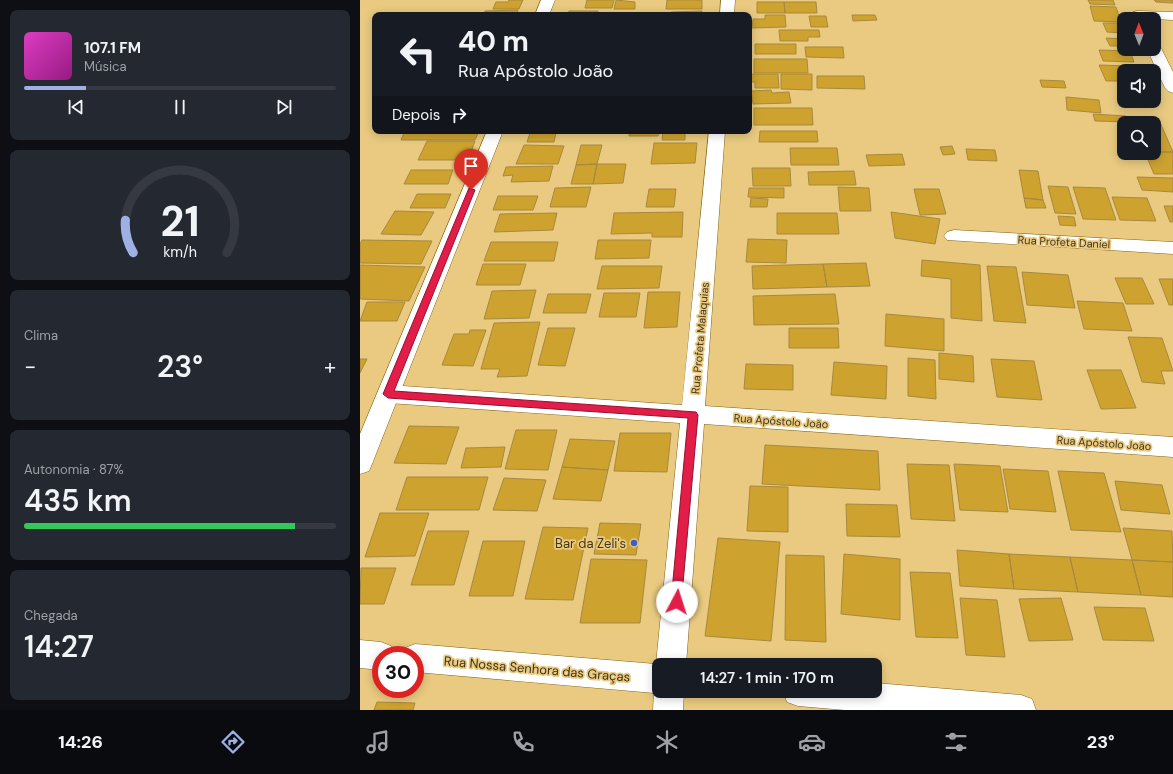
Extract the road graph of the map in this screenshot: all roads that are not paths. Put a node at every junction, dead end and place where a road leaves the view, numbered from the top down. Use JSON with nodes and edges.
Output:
{"nodes":[{"id":1,"x":548,"y":0,"type":"edge"},
{"id":2,"x":728,"y":0,"type":"edge"},
{"id":3,"x":543,"y":12,"type":"edge"},
{"id":4,"x":727,"y":12,"type":"edge"},
{"id":5,"x":1161,"y":15,"type":"edge"},
{"id":6,"x":1173,"y":16,"type":"edge"},
{"id":7,"x":1158,"y":56,"type":"edge"},
{"id":8,"x":1173,"y":88,"type":"edge"},
{"id":9,"x":494,"y":134,"type":"edge"},
{"id":10,"x":717,"y":134,"type":"edge"},
{"id":11,"x":954,"y":236,"type":"dead end"},
{"id":12,"x":1173,"y":248,"type":"edge"},
{"id":13,"x":388,"y":394,"type":"junction"},
{"id":14,"x":693,"y":415,"type":"junction"},
{"id":15,"x":1173,"y":447,"type":"edge"},
{"id":16,"x":360,"y":464,"type":"edge"},
{"id":17,"x":360,"y":654,"type":"edge"},
{"id":18,"x":372,"y":655,"type":"edge"},
{"id":19,"x":672,"y":658,"type":"edge"},
{"id":20,"x":424,"y":659,"type":"edge"},
{"id":21,"x":652,"y":678,"type":"edge"},
{"id":22,"x":669,"y":698,"type":"edge"},
{"id":23,"x":880,"y":698,"type":"edge"},
{"id":24,"x":668,"y":710,"type":"edge"},
{"id":25,"x":1021,"y":710,"type":"edge"}],
"edges":[{"from":1,"to":3,"type":"street"},
{"from":2,"to":4,"type":"street"},
{"from":5,"to":6,"type":"street"},
{"from":7,"to":8,"type":"street"},
{"from":9,"to":13,"type":"street"},
{"from":10,"to":14,"type":"street","name":"Rua Profeta Malaquias"},
{"from":11,"to":12,"type":"street","name":"Rua Profeta Daniel"},
{"from":13,"to":14,"type":"street","name":"Rua Apóstolo João"},
{"from":13,"to":16,"type":"street"},
{"from":14,"to":15,"type":"street","name":"Rua Apóstolo João"},
{"from":14,"to":19,"type":"street","name":"Rua Profeta Malaquias"},
{"from":17,"to":18,"type":"street"},
{"from":20,"to":21,"type":"street","name":"Rua Nossa Senhora das Graças"},
{"from":22,"to":24,"type":"street"},
{"from":23,"to":25,"type":"street"}]}
